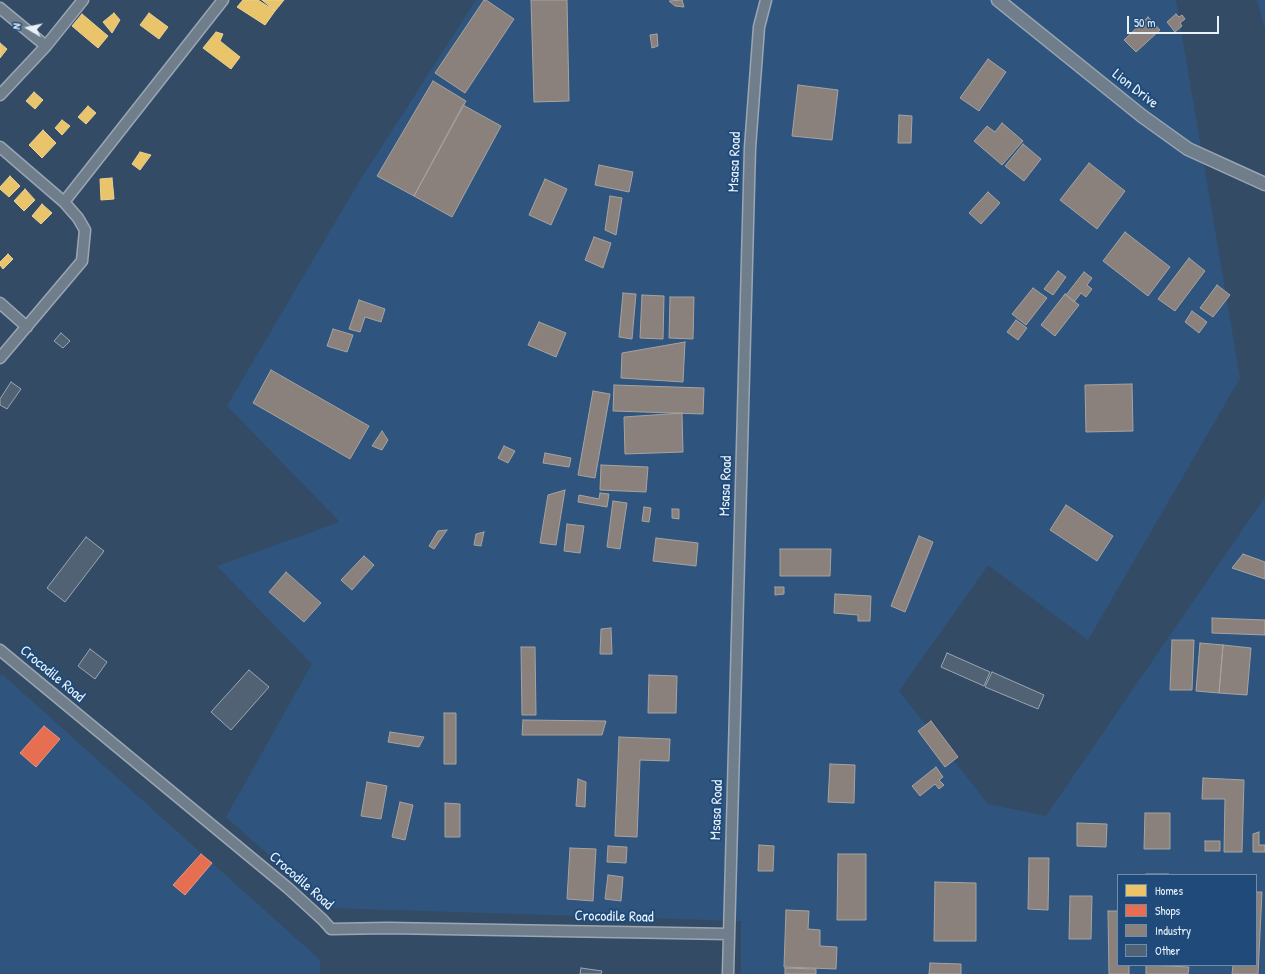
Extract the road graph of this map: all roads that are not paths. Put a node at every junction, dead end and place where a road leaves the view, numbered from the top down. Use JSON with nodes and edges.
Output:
{"nodes":[{"id":1,"x":83,"y":0,"type":"edge"},
{"id":2,"x":222,"y":0,"type":"edge"},
{"id":3,"x":766,"y":0,"type":"edge"},
{"id":4,"x":998,"y":0,"type":"edge"},
{"id":5,"x":0,"y":8,"type":"edge"},
{"id":6,"x":46,"y":46,"type":"junction"},
{"id":7,"x":0,"y":95,"type":"edge"},
{"id":8,"x":0,"y":147,"type":"edge"},
{"id":9,"x":1265,"y":184,"type":"edge"},
{"id":10,"x":64,"y":202,"type":"junction"},
{"id":11,"x":0,"y":303,"type":"edge"},
{"id":12,"x":27,"y":327,"type":"junction"},
{"id":13,"x":0,"y":358,"type":"edge"},
{"id":14,"x":0,"y":650,"type":"edge"},
{"id":15,"x":729,"y":934,"type":"junction"},
{"id":16,"x":728,"y":974,"type":"edge"}],
"edges":[{"from":1,"to":6,"type":"street"},
{"from":2,"to":10,"type":"street"},
{"from":3,"to":15,"type":"street","name":"Msasa Road"},
{"from":4,"to":9,"type":"street","name":"Lion Drive"},
{"from":5,"to":6,"type":"street"},
{"from":6,"to":7,"type":"street"},
{"from":8,"to":10,"type":"street"},
{"from":10,"to":12,"type":"street"},
{"from":11,"to":12,"type":"street"},
{"from":12,"to":13,"type":"street"},
{"from":14,"to":15,"type":"street","name":"Crocodile Road"},
{"from":15,"to":16,"type":"street","name":"Msasa Road"}]}
